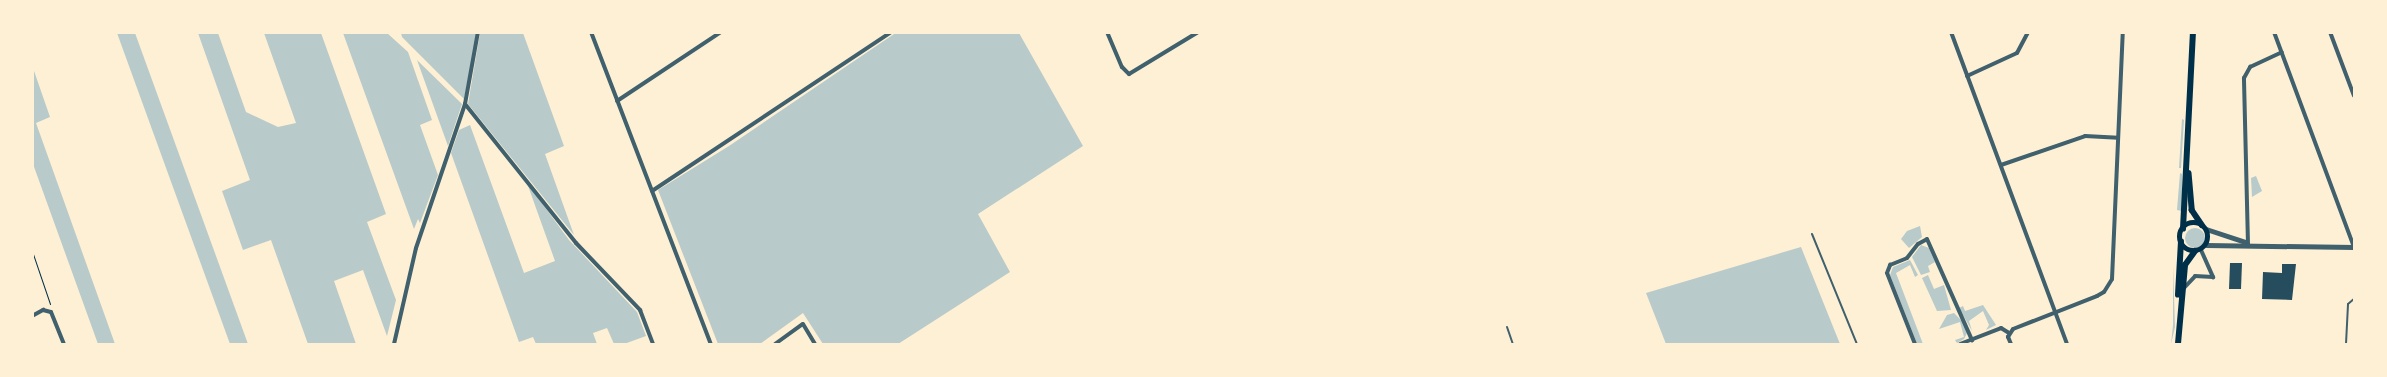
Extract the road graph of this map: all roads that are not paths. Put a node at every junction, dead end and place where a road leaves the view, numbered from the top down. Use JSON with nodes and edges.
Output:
{"nodes":[{"id":1,"x":478,"y":32,"type":"edge"},
{"id":2,"x":591,"y":32,"type":"edge"},
{"id":3,"x":721,"y":32,"type":"edge"},
{"id":4,"x":891,"y":32,"type":"edge"},
{"id":5,"x":1107,"y":32,"type":"edge"},
{"id":6,"x":1198,"y":32,"type":"edge"},
{"id":7,"x":1951,"y":32,"type":"edge"},
{"id":8,"x":2028,"y":32,"type":"edge"},
{"id":9,"x":2123,"y":32,"type":"edge"},
{"id":10,"x":2193,"y":32,"type":"edge"},
{"id":11,"x":2274,"y":32,"type":"edge"},
{"id":12,"x":2330,"y":32,"type":"edge"},
{"id":13,"x":2282,"y":52,"type":"junction"},
{"id":14,"x":1967,"y":76,"type":"junction"},
{"id":15,"x":2354,"y":96,"type":"edge"},
{"id":16,"x":617,"y":101,"type":"junction"},
{"id":17,"x":465,"y":104,"type":"junction"},
{"id":18,"x":2118,"y":138,"type":"junction"},
{"id":19,"x":2188,"y":156,"type":"junction"},
{"id":20,"x":2001,"y":165,"type":"junction"},
{"id":21,"x":652,"y":191,"type":"junction"},
{"id":22,"x":2204,"y":227,"type":"junction"},
{"id":23,"x":2183,"y":229,"type":"junction"},
{"id":24,"x":1812,"y":234,"type":"dead end"},
{"id":25,"x":2181,"y":242,"type":"junction"},
{"id":26,"x":2248,"y":244,"type":"junction"},
{"id":27,"x":2354,"y":247,"type":"edge"},
{"id":28,"x":2201,"y":249,"type":"junction"},
{"id":29,"x":2182,"y":291,"type":"junction"},
{"id":30,"x":2354,"y":299,"type":"edge"},
{"id":31,"x":2054,"y":312,"type":"junction"},
{"id":32,"x":32,"y":316,"type":"edge"},
{"id":33,"x":1507,"y":327,"type":"dead end"},
{"id":34,"x":2179,"y":331,"type":"junction"},
{"id":35,"x":2009,"y":333,"type":"junction"},
{"id":36,"x":1972,"y":340,"type":"junction"},
{"id":37,"x":64,"y":344,"type":"edge"},
{"id":38,"x":394,"y":344,"type":"edge"},
{"id":39,"x":653,"y":344,"type":"edge"},
{"id":40,"x":711,"y":344,"type":"edge"},
{"id":41,"x":775,"y":344,"type":"edge"},
{"id":42,"x":815,"y":344,"type":"edge"},
{"id":43,"x":1512,"y":344,"type":"edge"},
{"id":44,"x":1858,"y":344,"type":"edge"},
{"id":45,"x":1915,"y":344,"type":"edge"},
{"id":46,"x":1960,"y":344,"type":"edge"},
{"id":47,"x":2012,"y":344,"type":"edge"},
{"id":48,"x":2067,"y":344,"type":"edge"},
{"id":49,"x":2178,"y":344,"type":"edge"},
{"id":50,"x":2346,"y":344,"type":"edge"}],
"edges":[{"from":1,"to":17,"type":"street"},
{"from":2,"to":16,"type":"street"},
{"from":3,"to":16,"type":"street"},
{"from":4,"to":21,"type":"street"},
{"from":5,"to":6,"type":"street"},
{"from":7,"to":14,"type":"street"},
{"from":8,"to":14,"type":"street"},
{"from":9,"to":18,"type":"street"},
{"from":10,"to":19,"type":"main road"},
{"from":11,"to":13,"type":"street"},
{"from":12,"to":15,"type":"street"},
{"from":13,"to":26,"type":"street"},
{"from":13,"to":27,"type":"street"},
{"from":14,"to":20,"type":"street"},
{"from":16,"to":21,"type":"street"},
{"from":17,"to":38,"type":"street"},
{"from":17,"to":39,"type":"street"},
{"from":18,"to":20,"type":"street"},
{"from":18,"to":31,"type":"street"},
{"from":19,"to":22,"type":"main road"},
{"from":19,"to":23,"type":"main road"},
{"from":20,"to":31,"type":"street"},
{"from":21,"to":40,"type":"street"},
{"from":22,"to":23,"type":"main road"},
{"from":22,"to":26,"type":"street"},
{"from":22,"to":28,"type":"main road"},
{"from":23,"to":25,"type":"main road"},
{"from":24,"to":44,"type":"lane"},
{"from":25,"to":28,"type":"main road"},
{"from":25,"to":34,"type":"main road"},
{"from":26,"to":27,"type":"street"},
{"from":26,"to":28,"type":"street"},
{"from":28,"to":29,"type":"main road"},
{"from":28,"to":29,"type":"street"},
{"from":29,"to":34,"type":"main road"},
{"from":30,"to":50,"type":"lane"},
{"from":31,"to":35,"type":"street"},
{"from":31,"to":48,"type":"street"},
{"from":32,"to":37,"type":"street"},
{"from":33,"to":43,"type":"lane"},
{"from":34,"to":49,"type":"main road"},
{"from":35,"to":36,"type":"street"},
{"from":35,"to":47,"type":"street"},
{"from":36,"to":45,"type":"street"},
{"from":36,"to":46,"type":"street"},
{"from":41,"to":42,"type":"street"}]}
